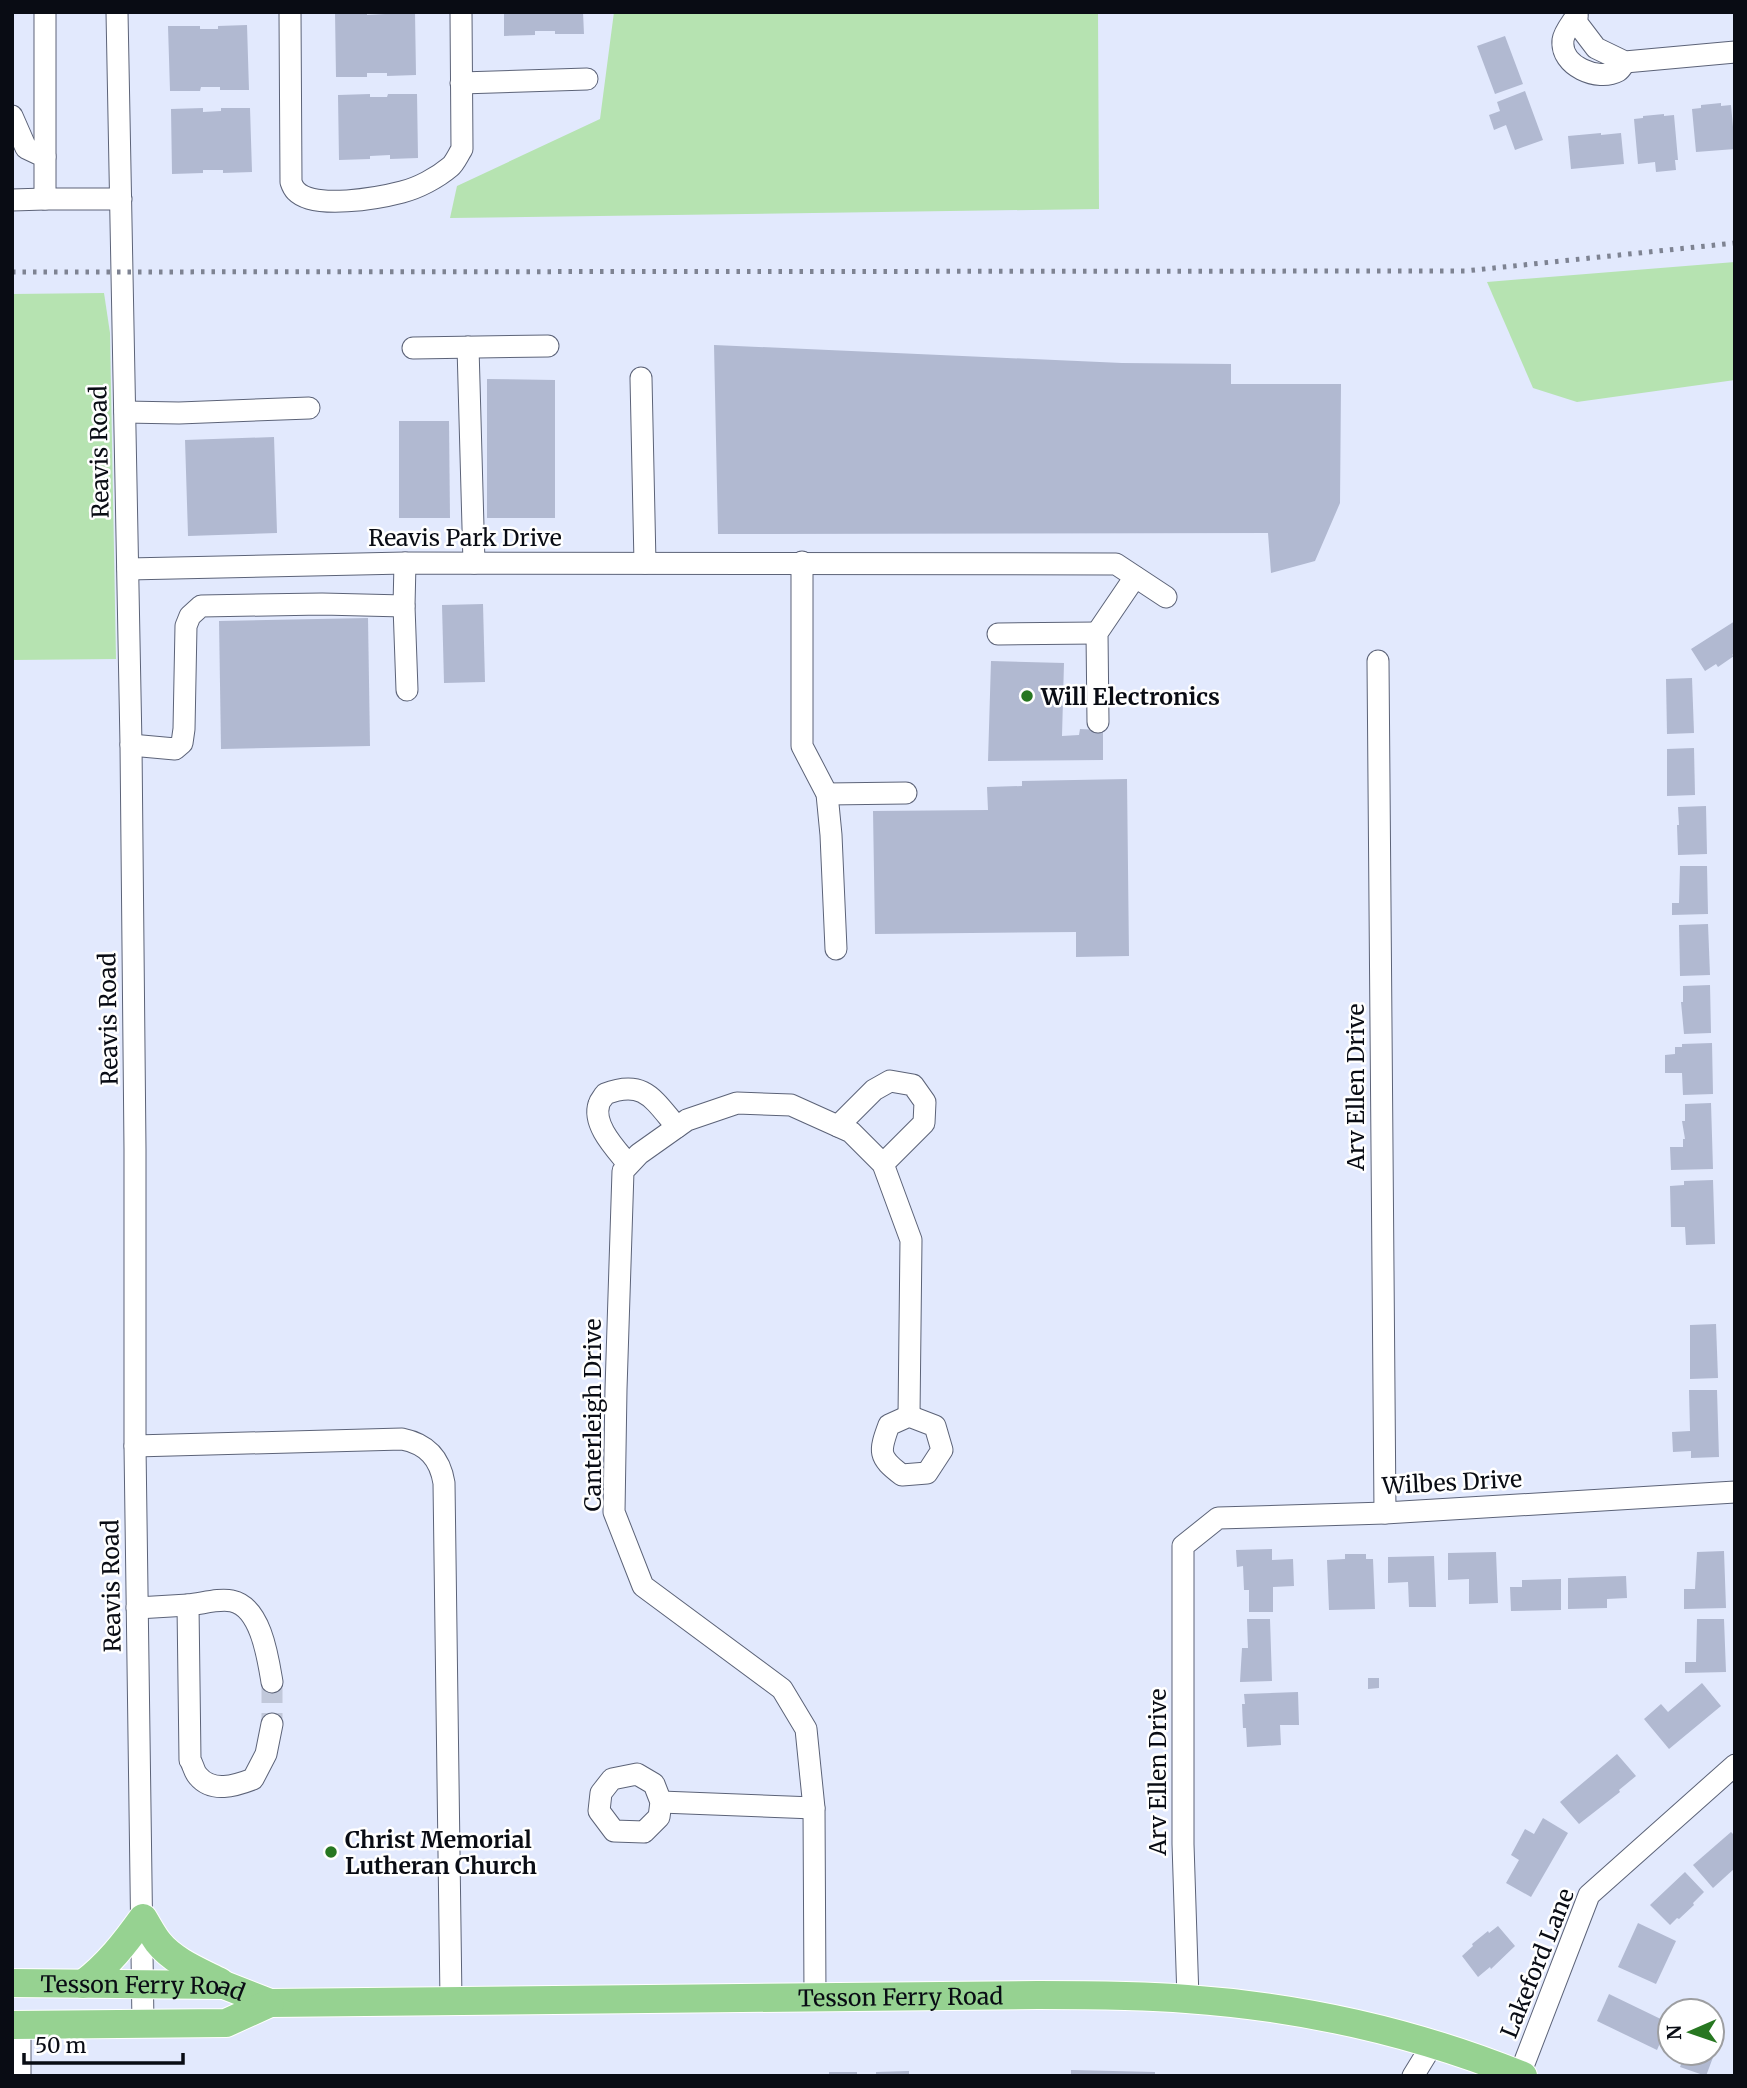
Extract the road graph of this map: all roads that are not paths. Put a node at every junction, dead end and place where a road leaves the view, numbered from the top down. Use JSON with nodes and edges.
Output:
{"nodes":[{"id":1,"x":45,"y":12,"type":"edge"},
{"id":2,"x":117,"y":12,"type":"edge"},
{"id":3,"x":289,"y":12,"type":"edge"},
{"id":4,"x":461,"y":12,"type":"edge"},
{"id":5,"x":1577,"y":14,"type":"edge"},
{"id":6,"x":1735,"y":52,"type":"edge"},
{"id":7,"x":1625,"y":62,"type":"junction"},
{"id":8,"x":587,"y":79,"type":"dead end"},
{"id":9,"x":461,"y":83,"type":"junction"},
{"id":10,"x":12,"y":116,"type":"edge"},
{"id":11,"x":45,"y":157,"type":"junction"},
{"id":12,"x":45,"y":199,"type":"junction"},
{"id":13,"x":121,"y":199,"type":"junction"},
{"id":14,"x":12,"y":200,"type":"edge"},
{"id":15,"x":548,"y":346,"type":"dead end"},
{"id":16,"x":468,"y":347,"type":"junction"},
{"id":17,"x":413,"y":348,"type":"dead end"},
{"id":18,"x":641,"y":379,"type":"dead end"},
{"id":19,"x":309,"y":408,"type":"dead end"},
{"id":20,"x":125,"y":412,"type":"junction"},
{"id":21,"x":802,"y":562,"type":"junction"},
{"id":22,"x":405,"y":563,"type":"junction"},
{"id":23,"x":474,"y":563,"type":"junction"},
{"id":24,"x":645,"y":563,"type":"junction"},
{"id":25,"x":128,"y":569,"type":"junction"},
{"id":26,"x":1135,"y":577,"type":"junction"},
{"id":27,"x":1166,"y":597,"type":"dead end"},
{"id":28,"x":404,"y":606,"type":"junction"},
{"id":29,"x":1097,"y":633,"type":"junction"},
{"id":30,"x":998,"y":634,"type":"dead end"},
{"id":31,"x":1378,"y":661,"type":"dead end"},
{"id":32,"x":407,"y":690,"type":"dead end"},
{"id":33,"x":1098,"y":722,"type":"dead end"},
{"id":34,"x":131,"y":745,"type":"junction"},
{"id":35,"x":906,"y":793,"type":"dead end"},
{"id":36,"x":827,"y":794,"type":"junction"},
{"id":37,"x":836,"y":949,"type":"dead end"},
{"id":38,"x":838,"y":1126,"type":"junction"},
{"id":39,"x":677,"y":1127,"type":"junction"},
{"id":40,"x":883,"y":1164,"type":"junction"},
{"id":41,"x":626,"y":1168,"type":"junction"},
{"id":42,"x":909,"y":1416,"type":"dead end"},
{"id":43,"x":135,"y":1446,"type":"junction"},
{"id":44,"x":1735,"y":1492,"type":"edge"},
{"id":45,"x":1385,"y":1513,"type":"junction"},
{"id":46,"x":1183,"y":1546,"type":"joint"},
{"id":47,"x":188,"y":1605,"type":"junction"},
{"id":48,"x":137,"y":1608,"type":"junction"},
{"id":49,"x":272,"y":1682,"type":"tunnel mouth"},
{"id":50,"x":272,"y":1724,"type":"tunnel mouth"},
{"id":51,"x":1735,"y":1765,"type":"edge"},
{"id":52,"x":661,"y":1802,"type":"dead end"},
{"id":53,"x":814,"y":1808,"type":"junction"},
{"id":54,"x":143,"y":1918,"type":"junction"},
{"id":55,"x":12,"y":1983,"type":"edge"},
{"id":56,"x":83,"y":1984,"type":"junction"},
{"id":57,"x":143,"y":1984,"type":"junction"},
{"id":58,"x":223,"y":1984,"type":"junction"},
{"id":59,"x":815,"y":1997,"type":"junction"},
{"id":60,"x":1188,"y":1998,"type":"junction"},
{"id":61,"x":451,"y":2001,"type":"junction"},
{"id":62,"x":270,"y":2003,"type":"junction"},
{"id":63,"x":16,"y":2025,"type":"edge"},
{"id":64,"x":143,"y":2025,"type":"junction"},
{"id":65,"x":1432,"y":2045,"type":"junction"},
{"id":66,"x":1522,"y":2075,"type":"edge"},
{"id":67,"x":20,"y":2076,"type":"edge"},
{"id":68,"x":1413,"y":2076,"type":"edge"}],
"edges":[{"from":1,"to":11,"type":"street"},
{"from":2,"to":13,"type":"street","name":"Reavis Road"},
{"from":3,"to":9,"type":"street"},
{"from":4,"to":9,"type":"street"},
{"from":5,"to":7,"type":"street"},
{"from":5,"to":7,"type":"street"},
{"from":6,"to":7,"type":"street"},
{"from":8,"to":9,"type":"street"},
{"from":10,"to":11,"type":"street"},
{"from":11,"to":12,"type":"street"},
{"from":12,"to":13,"type":"street"},
{"from":12,"to":14,"type":"street"},
{"from":13,"to":20,"type":"street","name":"Reavis Road"},
{"from":15,"to":16,"type":"street"},
{"from":16,"to":17,"type":"street"},
{"from":16,"to":23,"type":"street"},
{"from":18,"to":24,"type":"street"},
{"from":19,"to":20,"type":"street"},
{"from":20,"to":25,"type":"street","name":"Reavis Road"},
{"from":21,"to":24,"type":"street","name":"Reavis Park Drive"},
{"from":21,"to":26,"type":"street","name":"Reavis Park Drive"},
{"from":21,"to":36,"type":"street"},
{"from":22,"to":23,"type":"street","name":"Reavis Park Drive"},
{"from":22,"to":25,"type":"street","name":"Reavis Park Drive"},
{"from":22,"to":28,"type":"street"},
{"from":23,"to":24,"type":"street","name":"Reavis Park Drive"},
{"from":25,"to":34,"type":"street","name":"Reavis Road"},
{"from":26,"to":27,"type":"street","name":"Reavis Park Drive"},
{"from":26,"to":29,"type":"street"},
{"from":28,"to":32,"type":"street"},
{"from":28,"to":34,"type":"street"},
{"from":29,"to":30,"type":"street"},
{"from":29,"to":33,"type":"street"},
{"from":31,"to":45,"type":"street","name":"Arv Ellen Drive"},
{"from":34,"to":43,"type":"street","name":"Reavis Road"},
{"from":35,"to":36,"type":"street"},
{"from":36,"to":37,"type":"street"},
{"from":38,"to":39,"type":"street"},
{"from":38,"to":40,"type":"street"},
{"from":38,"to":40,"type":"street"},
{"from":39,"to":41,"type":"street"},
{"from":39,"to":41,"type":"street"},
{"from":40,"to":42,"type":"street"},
{"from":41,"to":53,"type":"street","name":"Canterleigh Drive"},
{"from":43,"to":48,"type":"street","name":"Reavis Road"},
{"from":43,"to":61,"type":"street"},
{"from":44,"to":45,"type":"street","name":"Wilbes Drive"},
{"from":45,"to":46,"type":"street","name":"Wilbes Drive"},
{"from":46,"to":60,"type":"street","name":"Arv Ellen Drive"},
{"from":47,"to":48,"type":"street"},
{"from":47,"to":49,"type":"street"},
{"from":47,"to":50,"type":"street"},
{"from":48,"to":54,"type":"street","name":"Reavis Road"},
{"from":51,"to":66,"type":"street","name":"Lakeford Lane"},
{"from":52,"to":53,"type":"street"},
{"from":53,"to":59,"type":"street","name":"Canterleigh Drive"},
{"from":54,"to":56,"type":"main road"},
{"from":54,"to":57,"type":"street","name":"Reavis Road"},
{"from":54,"to":58,"type":"main road"},
{"from":55,"to":56,"type":"main road","name":"Tesson Ferry Road"},
{"from":56,"to":57,"type":"main road","name":"Tesson Ferry Road"},
{"from":57,"to":58,"type":"main road","name":"Tesson Ferry Road"},
{"from":57,"to":64,"type":"street","name":"Reavis Road"},
{"from":58,"to":62,"type":"main road","name":"Tesson Ferry Road"},
{"from":59,"to":60,"type":"main road","name":"Tesson Ferry Road"},
{"from":59,"to":61,"type":"main road","name":"Tesson Ferry Road"},
{"from":60,"to":65,"type":"main road","name":"Tesson Ferry Road"},
{"from":61,"to":62,"type":"main road","name":"Tesson Ferry Road"},
{"from":62,"to":64,"type":"main road","name":"Tesson Ferry Road"},
{"from":63,"to":64,"type":"main road","name":"Tesson Ferry Road"},
{"from":63,"to":67,"type":"street"},
{"from":65,"to":66,"type":"main road","name":"Tesson Ferry Road"},
{"from":65,"to":68,"type":"street"}]}
